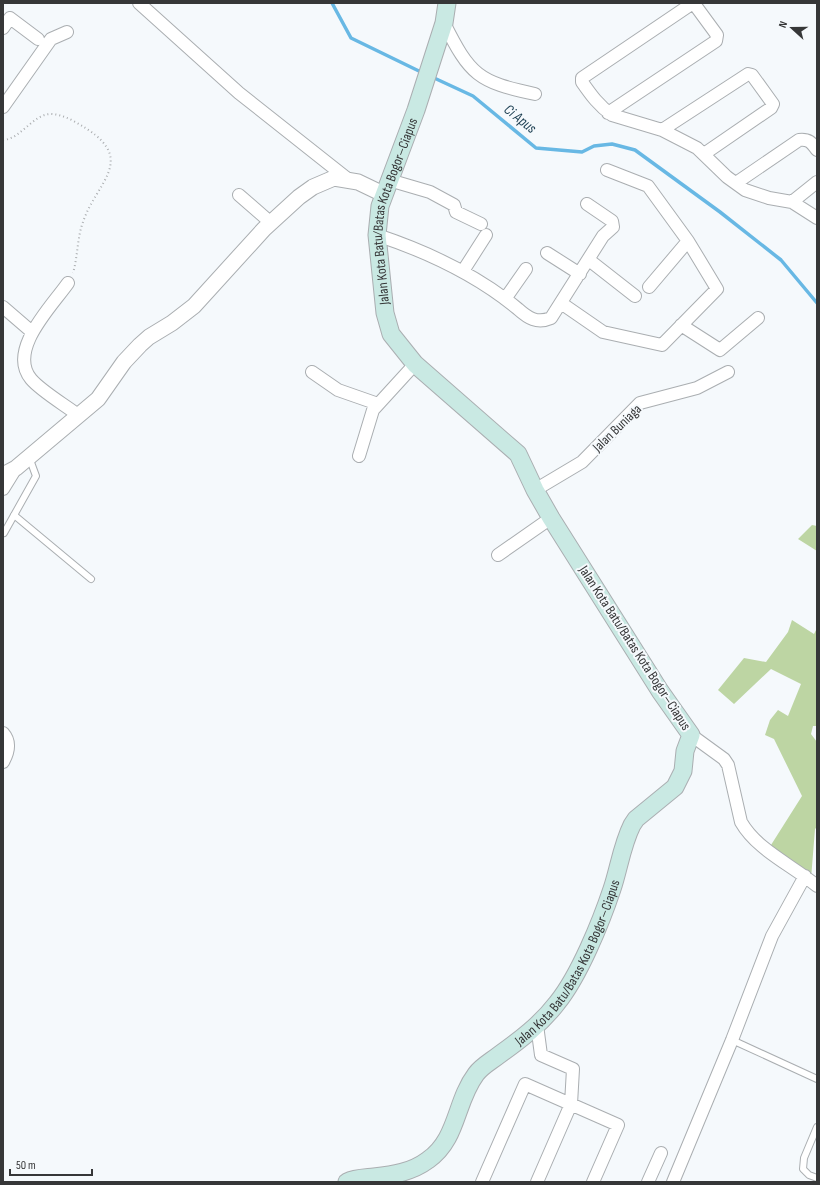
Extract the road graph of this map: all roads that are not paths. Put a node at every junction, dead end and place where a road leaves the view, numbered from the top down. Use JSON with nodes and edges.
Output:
{"nodes":[{"id":1,"x":139,"y":3,"type":"edge"},
{"id":2,"x":447,"y":3,"type":"edge"},
{"id":3,"x":5,"y":19,"type":"edge"},
{"id":4,"x":444,"y":23,"type":"junction"},
{"id":5,"x":67,"y":32,"type":"dead end"},
{"id":6,"x":38,"y":39,"type":"dead end"},
{"id":7,"x":535,"y":94,"type":"dead end"},
{"id":8,"x":3,"y":107,"type":"edge"},
{"id":9,"x":608,"y":113,"type":"junction"},
{"id":10,"x":662,"y":130,"type":"junction"},
{"id":11,"x":817,"y":150,"type":"edge"},
{"id":12,"x":704,"y":154,"type":"junction"},
{"id":13,"x":607,"y":170,"type":"dead end"},
{"id":14,"x":349,"y":180,"type":"junction"},
{"id":15,"x":817,"y":182,"type":"edge"},
{"id":16,"x":736,"y":183,"type":"junction"},
{"id":17,"x":386,"y":187,"type":"junction"},
{"id":18,"x":239,"y":195,"type":"dead end"},
{"id":19,"x":792,"y":202,"type":"junction"},
{"id":20,"x":587,"y":204,"type":"dead end"},
{"id":21,"x":817,"y":218,"type":"edge"},
{"id":22,"x":270,"y":222,"type":"junction"},
{"id":23,"x":480,"y":224,"type":"dead end"},
{"id":24,"x":377,"y":235,"type":"junction"},
{"id":25,"x":486,"y":236,"type":"dead end"},
{"id":26,"x":688,"y":241,"type":"junction"},
{"id":27,"x":547,"y":253,"type":"dead end"},
{"id":28,"x":589,"y":260,"type":"junction"},
{"id":29,"x":526,"y":269,"type":"dead end"},
{"id":30,"x":463,"y":271,"type":"junction"},
{"id":31,"x":580,"y":274,"type":"junction"},
{"id":32,"x":68,"y":283,"type":"road end"},
{"id":33,"x":649,"y":287,"type":"dead end"},
{"id":34,"x":635,"y":296,"type":"dead end"},
{"id":35,"x":506,"y":299,"type":"junction"},
{"id":36,"x":561,"y":304,"type":"junction"},
{"id":37,"x":3,"y":307,"type":"edge"},
{"id":38,"x":758,"y":318,"type":"dead end"},
{"id":39,"x":681,"y":325,"type":"junction"},
{"id":40,"x":32,"y":332,"type":"junction"},
{"id":41,"x":415,"y":364,"type":"junction"},
{"id":42,"x":312,"y":372,"type":"dead end"},
{"id":43,"x":728,"y":372,"type":"dead end"},
{"id":44,"x":378,"y":404,"type":"junction"},
{"id":45,"x":78,"y":415,"type":"junction"},
{"id":46,"x":358,"y":456,"type":"dead end"},
{"id":47,"x":29,"y":457,"type":"junction"},
{"id":48,"x":9,"y":472,"type":"edge"},
{"id":49,"x":3,"y":489,"type":"edge"},
{"id":50,"x":535,"y":490,"type":"junction"},
{"id":51,"x":14,"y":515,"type":"junction"},
{"id":52,"x":551,"y":518,"type":"junction"},
{"id":53,"x":4,"y":533,"type":"edge"},
{"id":54,"x":498,"y":556,"type":"dead end"},
{"id":55,"x":91,"y":579,"type":"dead end"},
{"id":56,"x":3,"y":733,"type":"edge"},
{"id":57,"x":691,"y":735,"type":"junction"},
{"id":58,"x":3,"y":762,"type":"edge"},
{"id":59,"x":805,"y":876,"type":"junction"},
{"id":60,"x":817,"y":886,"type":"edge"},
{"id":61,"x":536,"y":1025,"type":"junction"},
{"id":62,"x":732,"y":1040,"type":"junction"},
{"id":63,"x":817,"y":1079,"type":"edge"},
{"id":64,"x":572,"y":1104,"type":"junction"},
{"id":65,"x":817,"y":1127,"type":"edge"},
{"id":66,"x":661,"y":1153,"type":"dead end"},
{"id":67,"x":817,"y":1178,"type":"edge"},
{"id":68,"x":347,"y":1182,"type":"edge"},
{"id":69,"x":482,"y":1182,"type":"edge"},
{"id":70,"x":537,"y":1182,"type":"edge"},
{"id":71,"x":593,"y":1182,"type":"edge"},
{"id":72,"x":648,"y":1182,"type":"edge"},
{"id":73,"x":673,"y":1182,"type":"edge"}],
"edges":[{"from":1,"to":14,"type":"street"},
{"from":2,"to":4,"type":"main road"},
{"from":3,"to":6,"type":"street"},
{"from":4,"to":7,"type":"street"},
{"from":4,"to":17,"type":"main road","name":"Jalan Kota Batu/Batas Kota Bogor–Ciapus"},
{"from":5,"to":8,"type":"street"},
{"from":9,"to":9,"type":"street"},
{"from":9,"to":10,"type":"street"},
{"from":10,"to":12,"type":"street"},
{"from":10,"to":12,"type":"street"},
{"from":11,"to":16,"type":"street"},
{"from":12,"to":16,"type":"street"},
{"from":13,"to":26,"type":"street"},
{"from":14,"to":17,"type":"street"},
{"from":14,"to":22,"type":"street"},
{"from":15,"to":19,"type":"street"},
{"from":16,"to":19,"type":"street"},
{"from":17,"to":23,"type":"street"},
{"from":17,"to":24,"type":"main road","name":"Jalan Kota Batu/Batas Kota Bogor–Ciapus"},
{"from":18,"to":22,"type":"street"},
{"from":19,"to":21,"type":"street"},
{"from":20,"to":28,"type":"street"},
{"from":22,"to":45,"type":"street"},
{"from":24,"to":30,"type":"street"},
{"from":24,"to":41,"type":"main road","name":"Jalan Kota Batu/Batas Kota Bogor–Ciapus"},
{"from":25,"to":30,"type":"street"},
{"from":26,"to":33,"type":"street"},
{"from":26,"to":39,"type":"street"},
{"from":27,"to":31,"type":"street"},
{"from":28,"to":31,"type":"street"},
{"from":28,"to":34,"type":"street"},
{"from":29,"to":35,"type":"street"},
{"from":30,"to":35,"type":"street"},
{"from":31,"to":36,"type":"street"},
{"from":32,"to":40,"type":"street"},
{"from":35,"to":36,"type":"street"},
{"from":36,"to":39,"type":"street"},
{"from":37,"to":40,"type":"street"},
{"from":38,"to":39,"type":"street"},
{"from":40,"to":45,"type":"street"},
{"from":41,"to":44,"type":"street"},
{"from":41,"to":50,"type":"main road","name":"Jalan Kota Batu/Batas Kota Bogor–Ciapus"},
{"from":42,"to":44,"type":"street"},
{"from":43,"to":50,"type":"street","name":"Jalan Buniaga"},
{"from":44,"to":46,"type":"street"},
{"from":45,"to":47,"type":"street"},
{"from":47,"to":48,"type":"street"},
{"from":47,"to":51,"type":"lane"},
{"from":48,"to":49,"type":"street"},
{"from":50,"to":52,"type":"main road","name":"Jalan Kota Batu/Batas Kota Bogor–Ciapus"},
{"from":51,"to":53,"type":"lane"},
{"from":51,"to":55,"type":"lane"},
{"from":52,"to":54,"type":"street"},
{"from":52,"to":57,"type":"main road","name":"Jalan Kota Batu/Batas Kota Bogor–Ciapus"},
{"from":56,"to":58,"type":"street"},
{"from":57,"to":59,"type":"street"},
{"from":57,"to":61,"type":"main road","name":"Jalan Kota Batu/Batas Kota Bogor–Ciapus"},
{"from":59,"to":60,"type":"street"},
{"from":59,"to":62,"type":"street"},
{"from":61,"to":64,"type":"street"},
{"from":61,"to":68,"type":"main road","name":"Jalan Kota Batu/Batas Kota Bogor–Ciapus"},
{"from":62,"to":63,"type":"lane"},
{"from":62,"to":73,"type":"street"},
{"from":64,"to":69,"type":"street"},
{"from":64,"to":70,"type":"street"},
{"from":64,"to":71,"type":"street"},
{"from":65,"to":67,"type":"lane"},
{"from":66,"to":72,"type":"street"}]}
